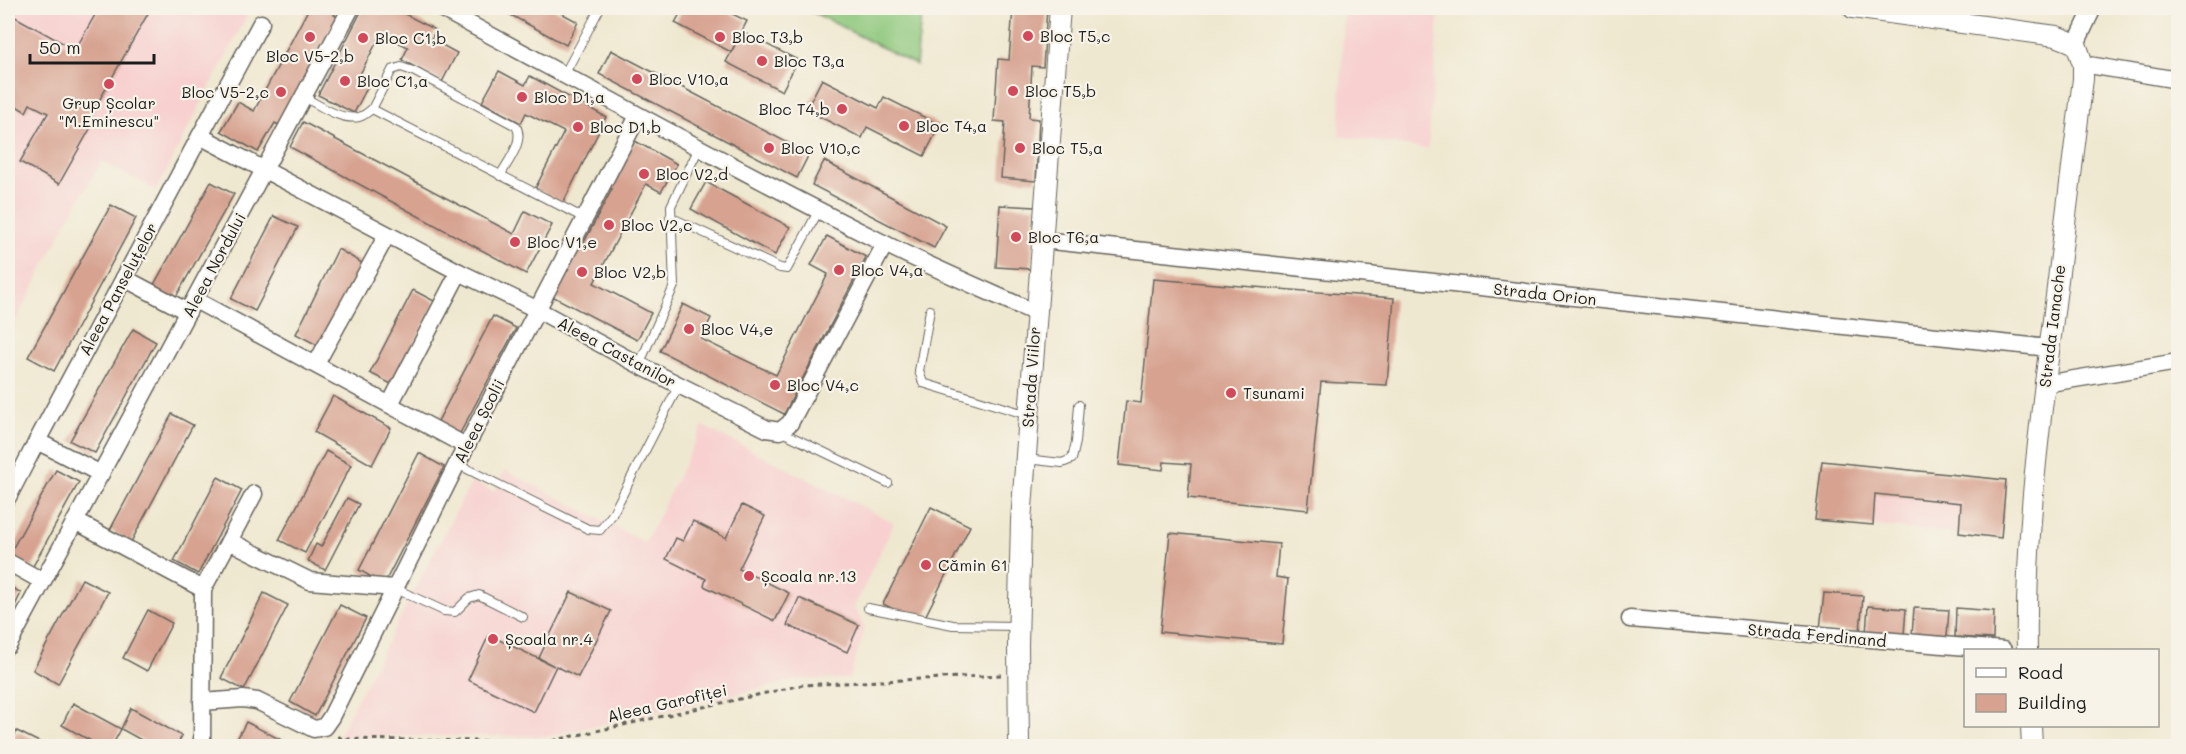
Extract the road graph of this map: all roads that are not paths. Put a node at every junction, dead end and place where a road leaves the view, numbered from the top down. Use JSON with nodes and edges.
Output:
{"nodes":[{"id":1,"x":351,"y":8,"type":"edge"},
{"id":2,"x":440,"y":8,"type":"edge"},
{"id":3,"x":600,"y":8,"type":"edge"},
{"id":4,"x":1060,"y":8,"type":"edge"},
{"id":5,"x":1853,"y":8,"type":"edge"},
{"id":6,"x":2092,"y":8,"type":"edge"},
{"id":7,"x":261,"y":23,"type":"dead end"},
{"id":8,"x":2076,"y":44,"type":"junction"},
{"id":9,"x":2083,"y":64,"type":"junction"},
{"id":10,"x":564,"y":75,"type":"junction"},
{"id":11,"x":2178,"y":80,"type":"edge"},
{"id":12,"x":304,"y":97,"type":"junction"},
{"id":13,"x":372,"y":109,"type":"junction"},
{"id":14,"x":638,"y":116,"type":"junction"},
{"id":15,"x":200,"y":136,"type":"junction"},
{"id":16,"x":699,"y":148,"type":"junction"},
{"id":17,"x":265,"y":170,"type":"junction"},
{"id":18,"x":500,"y":176,"type":"junction"},
{"id":19,"x":819,"y":210,"type":"junction"},
{"id":20,"x":670,"y":217,"type":"junction"},
{"id":21,"x":584,"y":218,"type":"junction"},
{"id":22,"x":387,"y":235,"type":"junction"},
{"id":23,"x":1042,"y":240,"type":"junction"},
{"id":24,"x":885,"y":244,"type":"junction"},
{"id":25,"x":459,"y":272,"type":"junction"},
{"id":26,"x":124,"y":278,"type":"junction"},
{"id":27,"x":191,"y":306,"type":"junction"},
{"id":28,"x":536,"y":309,"type":"junction"},
{"id":29,"x":930,"y":310,"type":"dead end"},
{"id":30,"x":1036,"y":314,"type":"junction"},
{"id":31,"x":2049,"y":348,"type":"junction"},
{"id":32,"x":2178,"y":362,"type":"edge"},
{"id":33,"x":316,"y":364,"type":"junction"},
{"id":34,"x":639,"y":365,"type":"junction"},
{"id":35,"x":2044,"y":384,"type":"junction"},
{"id":36,"x":679,"y":385,"type":"junction"},
{"id":37,"x":390,"y":404,"type":"junction"},
{"id":38,"x":1079,"y":405,"type":"dead end"},
{"id":39,"x":1028,"y":416,"type":"junction"},
{"id":40,"x":780,"y":430,"type":"junction"},
{"id":41,"x":37,"y":441,"type":"junction"},
{"id":42,"x":466,"y":446,"type":"junction"},
{"id":43,"x":1026,"y":459,"type":"junction"},
{"id":44,"x":457,"y":464,"type":"junction"},
{"id":45,"x":101,"y":474,"type":"junction"},
{"id":46,"x":888,"y":483,"type":"dead end"},
{"id":47,"x":254,"y":494,"type":"dead end"},
{"id":48,"x":8,"y":497,"type":"edge"},
{"id":49,"x":75,"y":521,"type":"junction"},
{"id":50,"x":229,"y":541,"type":"junction"},
{"id":51,"x":8,"y":562,"type":"edge"},
{"id":52,"x":42,"y":581,"type":"junction"},
{"id":53,"x":203,"y":588,"type":"junction"},
{"id":54,"x":394,"y":588,"type":"junction"},
{"id":55,"x":868,"y":608,"type":"dead end"},
{"id":56,"x":523,"y":617,"type":"dead end"},
{"id":57,"x":1630,"y":619,"type":"dead end"},
{"id":58,"x":1018,"y":626,"type":"junction"},
{"id":59,"x":8,"y":646,"type":"edge"},
{"id":60,"x":1980,"y":649,"type":"edge"},
{"id":61,"x":2027,"y":649,"type":"edge"},
{"id":62,"x":202,"y":702,"type":"junction"},
{"id":63,"x":2031,"y":727,"type":"edge"},
{"id":64,"x":202,"y":747,"type":"edge"},
{"id":65,"x":1019,"y":747,"type":"edge"},
{"id":66,"x":2032,"y":747,"type":"edge"}],
"edges":[{"from":1,"to":12,"type":"street","name":"Aleea Nordului"},
{"from":2,"to":10,"type":"street"},
{"from":3,"to":10,"type":"lane"},
{"from":4,"to":23,"type":"street","name":"Strada Viilor"},
{"from":5,"to":8,"type":"street"},
{"from":6,"to":8,"type":"street"},
{"from":7,"to":15,"type":"street","name":"Aleea Panseluțelor"},
{"from":8,"to":9,"type":"street","name":"Strada Ianache"},
{"from":9,"to":11,"type":"street"},
{"from":9,"to":31,"type":"street","name":"Strada Ianache"},
{"from":10,"to":14,"type":"street"},
{"from":12,"to":13,"type":"lane"},
{"from":12,"to":17,"type":"street","name":"Aleea Nordului"},
{"from":13,"to":18,"type":"lane"},
{"from":13,"to":18,"type":"lane"},
{"from":14,"to":16,"type":"street"},
{"from":14,"to":21,"type":"street","name":"Aleea Școlii"},
{"from":15,"to":17,"type":"street"},
{"from":15,"to":26,"type":"street","name":"Aleea Panseluțelor"},
{"from":16,"to":19,"type":"street"},
{"from":16,"to":20,"type":"lane"},
{"from":17,"to":22,"type":"street","name":"Aleea Castanilor"},
{"from":17,"to":27,"type":"street","name":"Aleea Nordului"},
{"from":18,"to":21,"type":"lane"},
{"from":19,"to":20,"type":"lane"},
{"from":19,"to":24,"type":"street"},
{"from":20,"to":34,"type":"lane"},
{"from":21,"to":28,"type":"street","name":"Aleea Școlii"},
{"from":22,"to":25,"type":"street","name":"Aleea Castanilor"},
{"from":22,"to":33,"type":"street"},
{"from":23,"to":30,"type":"street","name":"Strada Viilor"},
{"from":23,"to":31,"type":"street","name":"Strada Orion"},
{"from":24,"to":30,"type":"street"},
{"from":24,"to":40,"type":"street"},
{"from":25,"to":28,"type":"street","name":"Aleea Castanilor"},
{"from":25,"to":37,"type":"street"},
{"from":26,"to":27,"type":"street"},
{"from":26,"to":41,"type":"street","name":"Aleea Panseluțelor"},
{"from":27,"to":33,"type":"street"},
{"from":27,"to":45,"type":"street","name":"Aleea Nordului"},
{"from":28,"to":34,"type":"street","name":"Aleea Castanilor"},
{"from":28,"to":42,"type":"street","name":"Aleea Școlii"},
{"from":29,"to":39,"type":"lane"},
{"from":30,"to":39,"type":"street","name":"Strada Viilor"},
{"from":31,"to":35,"type":"street","name":"Strada Ianache"},
{"from":32,"to":35,"type":"street"},
{"from":33,"to":37,"type":"street"},
{"from":34,"to":36,"type":"street","name":"Aleea Castanilor"},
{"from":35,"to":61,"type":"street","name":"Strada Ianache"},
{"from":36,"to":40,"type":"street","name":"Aleea Castanilor"},
{"from":36,"to":44,"type":"lane"},
{"from":37,"to":42,"type":"street"},
{"from":38,"to":43,"type":"lane"},
{"from":39,"to":43,"type":"street","name":"Strada Viilor"},
{"from":40,"to":46,"type":"lane"},
{"from":41,"to":45,"type":"street"},
{"from":41,"to":48,"type":"street","name":"Aleea Panseluțelor"},
{"from":42,"to":44,"type":"street","name":"Aleea Școlii"},
{"from":43,"to":58,"type":"street","name":"Strada Viilor"},
{"from":44,"to":54,"type":"street","name":"Aleea Școlii"},
{"from":45,"to":49,"type":"street","name":"Aleea Nordului"},
{"from":47,"to":50,"type":"street"},
{"from":49,"to":52,"type":"street","name":"Aleea Nordului"},
{"from":49,"to":53,"type":"street"},
{"from":50,"to":53,"type":"street"},
{"from":50,"to":54,"type":"street"},
{"from":51,"to":52,"type":"street"},
{"from":52,"to":59,"type":"street","name":"Aleea Nordului"},
{"from":53,"to":62,"type":"street"},
{"from":54,"to":56,"type":"lane"},
{"from":54,"to":62,"type":"street","name":"Aleea Școlii"},
{"from":55,"to":58,"type":"lane"},
{"from":57,"to":60,"type":"street","name":"Strada Ferdinand"},
{"from":58,"to":65,"type":"street","name":"Strada Viilor"},
{"from":62,"to":64,"type":"street"},
{"from":63,"to":66,"type":"street"}]}
